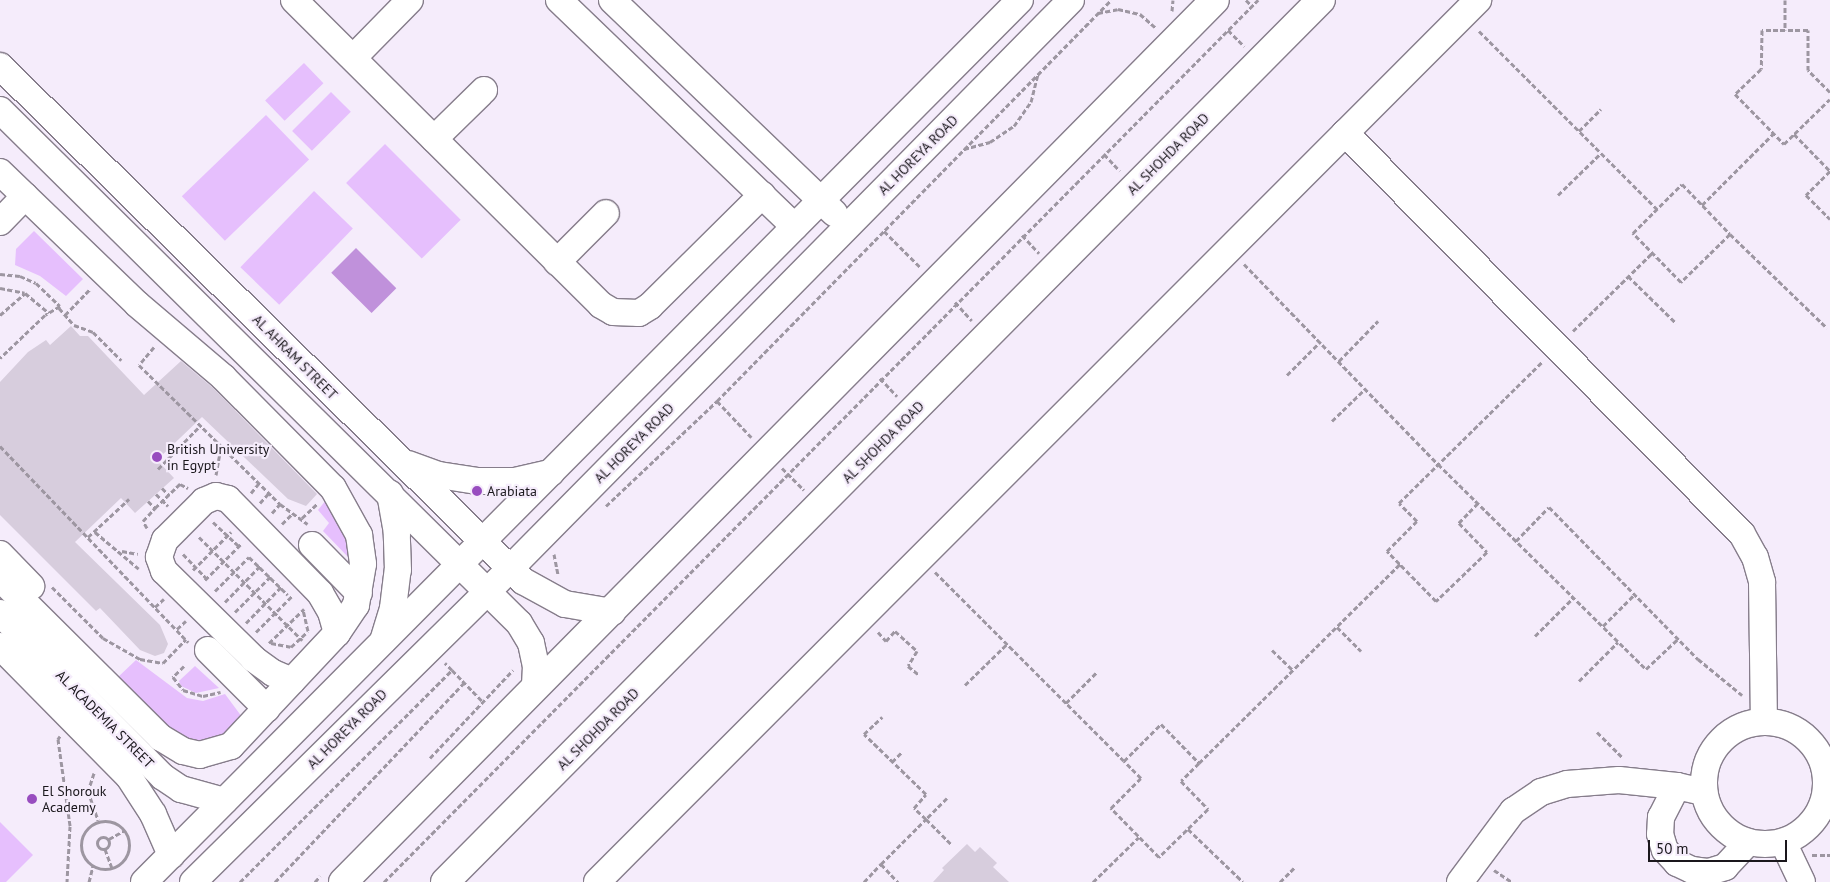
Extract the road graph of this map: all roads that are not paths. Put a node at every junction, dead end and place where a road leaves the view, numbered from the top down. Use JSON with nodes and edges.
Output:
{"nodes":[{"id":1,"x":294,"y":0,"type":"edge"},
{"id":2,"x":410,"y":0,"type":"edge"},
{"id":3,"x":559,"y":0,"type":"edge"},
{"id":4,"x":612,"y":0,"type":"edge"},
{"id":5,"x":1071,"y":0,"type":"edge"},
{"id":6,"x":1321,"y":0,"type":"edge"},
{"id":7,"x":1014,"y":6,"type":"edge"},
{"id":8,"x":1202,"y":6,"type":"edge"},
{"id":9,"x":1471,"y":8,"type":"edge"},
{"id":10,"x":1034,"y":38,"type":"junction"},
{"id":11,"x":353,"y":58,"type":"junction"},
{"id":12,"x":0,"y":66,"type":"edge"},
{"id":13,"x":484,"y":90,"type":"dead end"},
{"id":14,"x":0,"y":110,"type":"edge"},
{"id":15,"x":1345,"y":133,"type":"junction"},
{"id":16,"x":434,"y":139,"type":"junction"},
{"id":17,"x":0,"y":172,"type":"edge"},
{"id":18,"x":762,"y":195,"type":"junction"},
{"id":19,"x":25,"y":196,"type":"junction"},
{"id":20,"x":821,"y":201,"type":"junction"},
{"id":21,"x":606,"y":213,"type":"dead end"},
{"id":22,"x":0,"y":222,"type":"edge"},
{"id":23,"x":848,"y":226,"type":"junction"},
{"id":24,"x":795,"y":227,"type":"junction"},
{"id":25,"x":557,"y":262,"type":"junction"},
{"id":26,"x":353,"y":414,"type":"junction"},
{"id":27,"x":374,"y":434,"type":"junction"},
{"id":28,"x":332,"y":437,"type":"junction"},
{"id":29,"x":353,"y":457,"type":"junction"},
{"id":30,"x":403,"y":463,"type":"junction"},
{"id":31,"x":551,"y":473,"type":"junction"},
{"id":32,"x":390,"y":494,"type":"junction"},
{"id":33,"x":311,"y":536,"type":"road end"},
{"id":34,"x":483,"y":542,"type":"junction"},
{"id":35,"x":0,"y":554,"type":"edge"},
{"id":36,"x":462,"y":564,"type":"junction"},
{"id":37,"x":510,"y":568,"type":"junction"},
{"id":38,"x":0,"y":578,"type":"edge"},
{"id":39,"x":488,"y":591,"type":"junction"},
{"id":40,"x":359,"y":593,"type":"junction"},
{"id":41,"x":612,"y":612,"type":"junction"},
{"id":42,"x":0,"y":613,"type":"edge"},
{"id":43,"x":337,"y":633,"type":"junction"},
{"id":44,"x":308,"y":641,"type":"junction"},
{"id":45,"x":382,"y":644,"type":"junction"},
{"id":46,"x":195,"y":645,"type":"road end"},
{"id":47,"x":0,"y":646,"type":"edge"},
{"id":48,"x":101,"y":679,"type":"junction"},
{"id":49,"x":345,"y":681,"type":"junction"},
{"id":50,"x":292,"y":682,"type":"junction"},
{"id":51,"x":535,"y":688,"type":"junction"},
{"id":52,"x":372,"y":706,"type":"junction"},
{"id":53,"x":267,"y":709,"type":"junction"},
{"id":54,"x":1764,"y":714,"type":"junction"},
{"id":55,"x":1828,"y":783,"type":"edge"},
{"id":56,"x":1678,"y":786,"type":"junction"},
{"id":57,"x":1704,"y":792,"type":"junction"},
{"id":58,"x":224,"y":801,"type":"junction"},
{"id":59,"x":1748,"y":842,"type":"junction"},
{"id":60,"x":1783,"y":842,"type":"junction"},
{"id":61,"x":170,"y":855,"type":"junction"},
{"id":62,"x":332,"y":878,"type":"edge"},
{"id":63,"x":144,"y":882,"type":"edge"},
{"id":64,"x":193,"y":882,"type":"edge"},
{"id":65,"x":445,"y":882,"type":"edge"},
{"id":66,"x":597,"y":882,"type":"edge"},
{"id":67,"x":1460,"y":882,"type":"edge"},
{"id":68,"x":1802,"y":882,"type":"edge"}],
"edges":[{"from":1,"to":11,"type":"street"},
{"from":2,"to":11,"type":"street"},
{"from":3,"to":18,"type":"street"},
{"from":4,"to":20,"type":"street"},
{"from":5,"to":10,"type":"street","name":"AL HOREYA ROAD"},
{"from":6,"to":65,"type":"main road","name":"AL SHOHDA ROAD"},
{"from":7,"to":10,"type":"street"},
{"from":7,"to":20,"type":"street"},
{"from":8,"to":41,"type":"main road"},
{"from":9,"to":15,"type":"street"},
{"from":10,"to":23,"type":"street","name":"AL HOREYA ROAD"},
{"from":11,"to":16,"type":"street"},
{"from":12,"to":26,"type":"street","name":"AL AHRAM STREET"},
{"from":13,"to":16,"type":"street"},
{"from":14,"to":28,"type":"street"},
{"from":15,"to":54,"type":"street"},
{"from":15,"to":66,"type":"street"},
{"from":16,"to":25,"type":"street"},
{"from":17,"to":19,"type":"street"},
{"from":18,"to":24,"type":"street"},
{"from":18,"to":25,"type":"street"},
{"from":19,"to":22,"type":"street"},
{"from":19,"to":40,"type":"street"},
{"from":20,"to":23,"type":"street"},
{"from":20,"to":24,"type":"street"},
{"from":21,"to":25,"type":"street"},
{"from":23,"to":37,"type":"street","name":"AL HOREYA ROAD"},
{"from":24,"to":31,"type":"street"},
{"from":26,"to":27,"type":"street","name":"AL AHRAM STREET"},
{"from":26,"to":28,"type":"street"},
{"from":27,"to":29,"type":"street"},
{"from":27,"to":30,"type":"street","name":"AL AHRAM STREET"},
{"from":28,"to":29,"type":"street"},
{"from":29,"to":32,"type":"street"},
{"from":30,"to":31,"type":"street"},
{"from":30,"to":34,"type":"street","name":"AL AHRAM STREET"},
{"from":31,"to":34,"type":"street"},
{"from":32,"to":36,"type":"street"},
{"from":32,"to":45,"type":"street"},
{"from":33,"to":40,"type":"street"},
{"from":34,"to":36,"type":"street"},
{"from":34,"to":37,"type":"street","name":"AL AHRAM STREET"},
{"from":35,"to":48,"type":"street"},
{"from":36,"to":39,"type":"street"},
{"from":36,"to":45,"type":"street"},
{"from":37,"to":39,"type":"street","name":"AL HOREYA ROAD"},
{"from":37,"to":41,"type":"street","name":"AL AHRAM STREET"},
{"from":38,"to":48,"type":"street"},
{"from":39,"to":51,"type":"street"},
{"from":39,"to":52,"type":"street","name":"AL HOREYA ROAD"},
{"from":40,"to":43,"type":"street"},
{"from":41,"to":51,"type":"main road"},
{"from":42,"to":58,"type":"street","name":"AL ACADEMIA STREET"},
{"from":43,"to":44,"type":"street"},
{"from":43,"to":50,"type":"street"},
{"from":44,"to":49,"type":"street"},
{"from":44,"to":50,"type":"street"},
{"from":45,"to":49,"type":"street"},
{"from":46,"to":53,"type":"street"},
{"from":47,"to":61,"type":"street","name":"AL ACADEMIA STREET"},
{"from":48,"to":53,"type":"street"},
{"from":49,"to":52,"type":"street"},
{"from":49,"to":58,"type":"street"},
{"from":50,"to":53,"type":"street"},
{"from":51,"to":62,"type":"main road"},
{"from":52,"to":64,"type":"street","name":"AL HOREYA ROAD"},
{"from":54,"to":55,"type":"street"},
{"from":54,"to":57,"type":"street"},
{"from":55,"to":60,"type":"street"},
{"from":56,"to":57,"type":"street"},
{"from":56,"to":59,"type":"street"},
{"from":56,"to":67,"type":"street"},
{"from":57,"to":59,"type":"street"},
{"from":58,"to":61,"type":"street"},
{"from":59,"to":60,"type":"street"},
{"from":60,"to":68,"type":"street"},
{"from":61,"to":63,"type":"street"}]}
